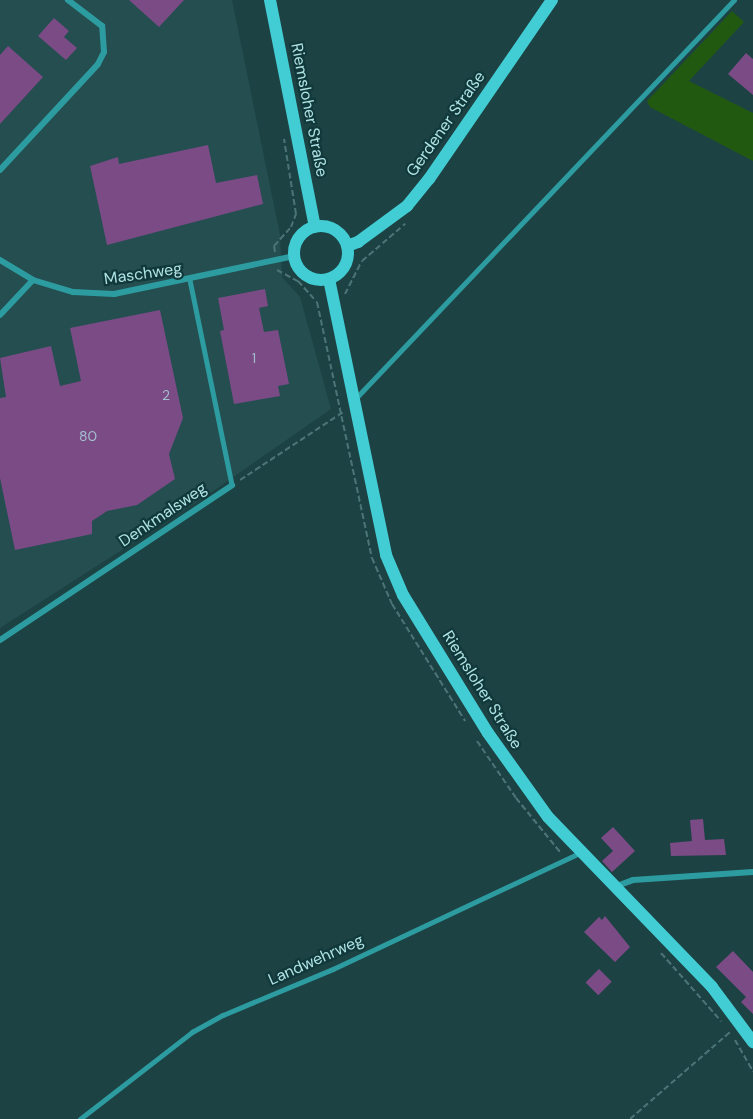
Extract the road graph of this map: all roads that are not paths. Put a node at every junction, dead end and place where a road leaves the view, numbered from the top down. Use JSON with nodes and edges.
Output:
{"nodes":[{"id":1,"x":68,"y":0,"type":"edge"},
{"id":2,"x":270,"y":0,"type":"edge"},
{"id":3,"x":552,"y":0,"type":"edge"},
{"id":4,"x":734,"y":0,"type":"edge"},
{"id":5,"x":0,"y":170,"type":"edge"},
{"id":6,"x":315,"y":227,"type":"junction"},
{"id":7,"x":347,"y":246,"type":"junction"},
{"id":8,"x":294,"y":256,"type":"junction"},
{"id":9,"x":0,"y":260,"type":"edge"},
{"id":10,"x":328,"y":279,"type":"junction"},
{"id":11,"x":33,"y":280,"type":"junction"},
{"id":12,"x":190,"y":280,"type":"junction"},
{"id":13,"x":0,"y":315,"type":"edge"},
{"id":14,"x":353,"y":401,"type":"junction"},
{"id":15,"x":232,"y":485,"type":"joint"},
{"id":16,"x":0,"y":640,"type":"edge"},
{"id":17,"x":579,"y":853,"type":"junction"},
{"id":18,"x":753,"y":872,"type":"edge"},
{"id":19,"x":613,"y":887,"type":"junction"},
{"id":20,"x":753,"y":1042,"type":"edge"},
{"id":21,"x":80,"y":1119,"type":"edge"}],
"edges":[{"from":1,"to":5,"type":"street"},
{"from":2,"to":6,"type":"main road","name":"Riemsloher Straße"},
{"from":3,"to":7,"type":"main road","name":"Gerdener Straße"},
{"from":4,"to":14,"type":"lane"},
{"from":6,"to":7,"type":"main road"},
{"from":6,"to":8,"type":"main road"},
{"from":7,"to":10,"type":"main road"},
{"from":8,"to":10,"type":"main road"},
{"from":8,"to":12,"type":"street","name":"Maschweg"},
{"from":9,"to":11,"type":"street","name":"Maschweg"},
{"from":10,"to":14,"type":"main road","name":"Riemsloher Straße"},
{"from":11,"to":12,"type":"street","name":"Maschweg"},
{"from":11,"to":13,"type":"street"},
{"from":12,"to":15,"type":"lane"},
{"from":14,"to":17,"type":"main road","name":"Riemsloher Straße"},
{"from":15,"to":16,"type":"street","name":"Denkmalsweg"},
{"from":17,"to":19,"type":"main road","name":"Riemsloher Straße"},
{"from":17,"to":21,"type":"lane","name":"Landwehrweg"},
{"from":18,"to":19,"type":"street"},
{"from":19,"to":20,"type":"main road","name":"Riemsloher Straße"}]}
